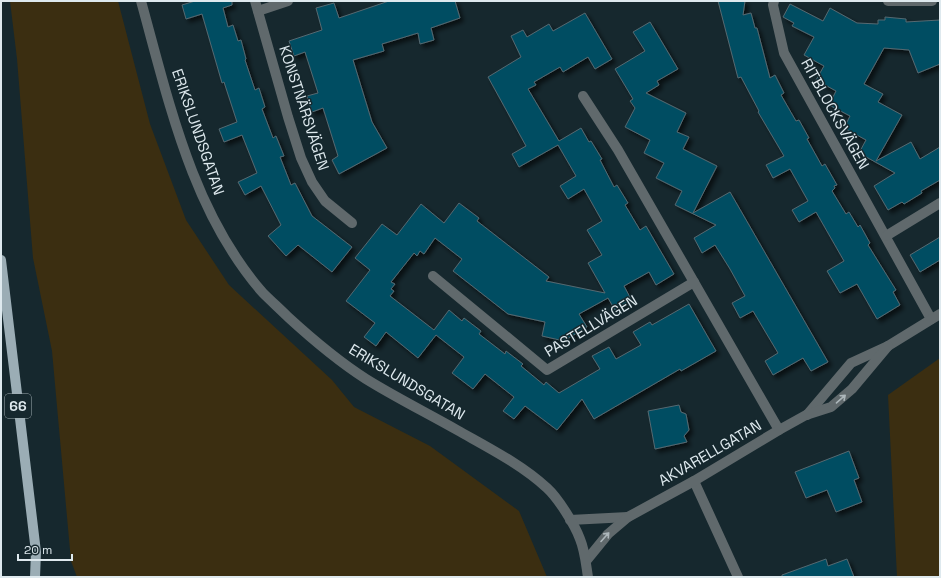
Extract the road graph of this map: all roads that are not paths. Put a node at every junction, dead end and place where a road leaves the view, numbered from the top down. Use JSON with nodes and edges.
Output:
{"nodes":[{"id":1,"x":141,"y":1,"type":"edge"},
{"id":2,"x":288,"y":1,"type":"edge"},
{"id":3,"x":774,"y":1,"type":"edge"},
{"id":4,"x":888,"y":1,"type":"edge"},
{"id":5,"x":932,"y":1,"type":"edge"},
{"id":6,"x":256,"y":6,"type":"edge"},
{"id":7,"x":583,"y":96,"type":"dead end"},
{"id":8,"x":940,"y":204,"type":"edge"},
{"id":9,"x":352,"y":223,"type":"dead end"},
{"id":10,"x":886,"y":236,"type":"junction"},
{"id":11,"x":1,"y":260,"type":"edge"},
{"id":12,"x":434,"y":276,"type":"dead end"},
{"id":13,"x":694,"y":282,"type":"junction"},
{"id":14,"x":936,"y":316,"type":"edge"},
{"id":15,"x":888,"y":346,"type":"junction"},
{"id":16,"x":806,"y":416,"type":"junction"},
{"id":17,"x":779,"y":430,"type":"junction"},
{"id":18,"x":694,"y":481,"type":"junction"},
{"id":19,"x":628,"y":517,"type":"junction"},
{"id":20,"x":570,"y":520,"type":"junction"},
{"id":21,"x":36,"y":552,"type":"junction"},
{"id":22,"x":586,"y":561,"type":"junction"},
{"id":23,"x":35,"y":577,"type":"edge"},
{"id":24,"x":43,"y":577,"type":"edge"},
{"id":25,"x":588,"y":577,"type":"edge"},
{"id":26,"x":738,"y":577,"type":"edge"}],
"edges":[{"from":1,"to":20,"type":"street","name":"ERIKSLUNDSGATAN"},
{"from":2,"to":6,"type":"street","name":"KONSTNÄRSVÄGEN"},
{"from":3,"to":10,"type":"street","name":"RITBLOCKSVÄGEN"},
{"from":4,"to":5,"type":"street"},
{"from":6,"to":9,"type":"street","name":"KONSTNÄRSVÄGEN"},
{"from":7,"to":13,"type":"street"},
{"from":8,"to":10,"type":"street"},
{"from":10,"to":14,"type":"street","name":"RITBLOCKSVÄGEN"},
{"from":11,"to":21,"type":"main road","number":"66"},
{"from":12,"to":13,"type":"street","name":"PASTELLVÄGEN"},
{"from":13,"to":17,"type":"street"},
{"from":14,"to":15,"type":"street","name":"AKVARELLGATAN"},
{"from":15,"to":16,"type":"street","name":"AKVARELLGATAN"},
{"from":16,"to":15,"type":"street","name":"AKVARELLGATAN","one_way":true},
{"from":16,"to":17,"type":"street","name":"AKVARELLGATAN"},
{"from":17,"to":18,"type":"street","name":"AKVARELLGATAN"},
{"from":18,"to":19,"type":"street","name":"AKVARELLGATAN"},
{"from":18,"to":26,"type":"street"},
{"from":19,"to":20,"type":"street","name":"AKVARELLGATAN"},
{"from":22,"to":19,"type":"street","name":"AKVARELLGATAN","one_way":true},
{"from":20,"to":22,"type":"street","name":"ERIKSLUNDSGATAN"},
{"from":21,"to":23,"type":"main road","number":"66"},
{"from":21,"to":24,"type":"main road","number":"66"},
{"from":22,"to":25,"type":"street","name":"ERIKSLUNDSGATAN"}]}
